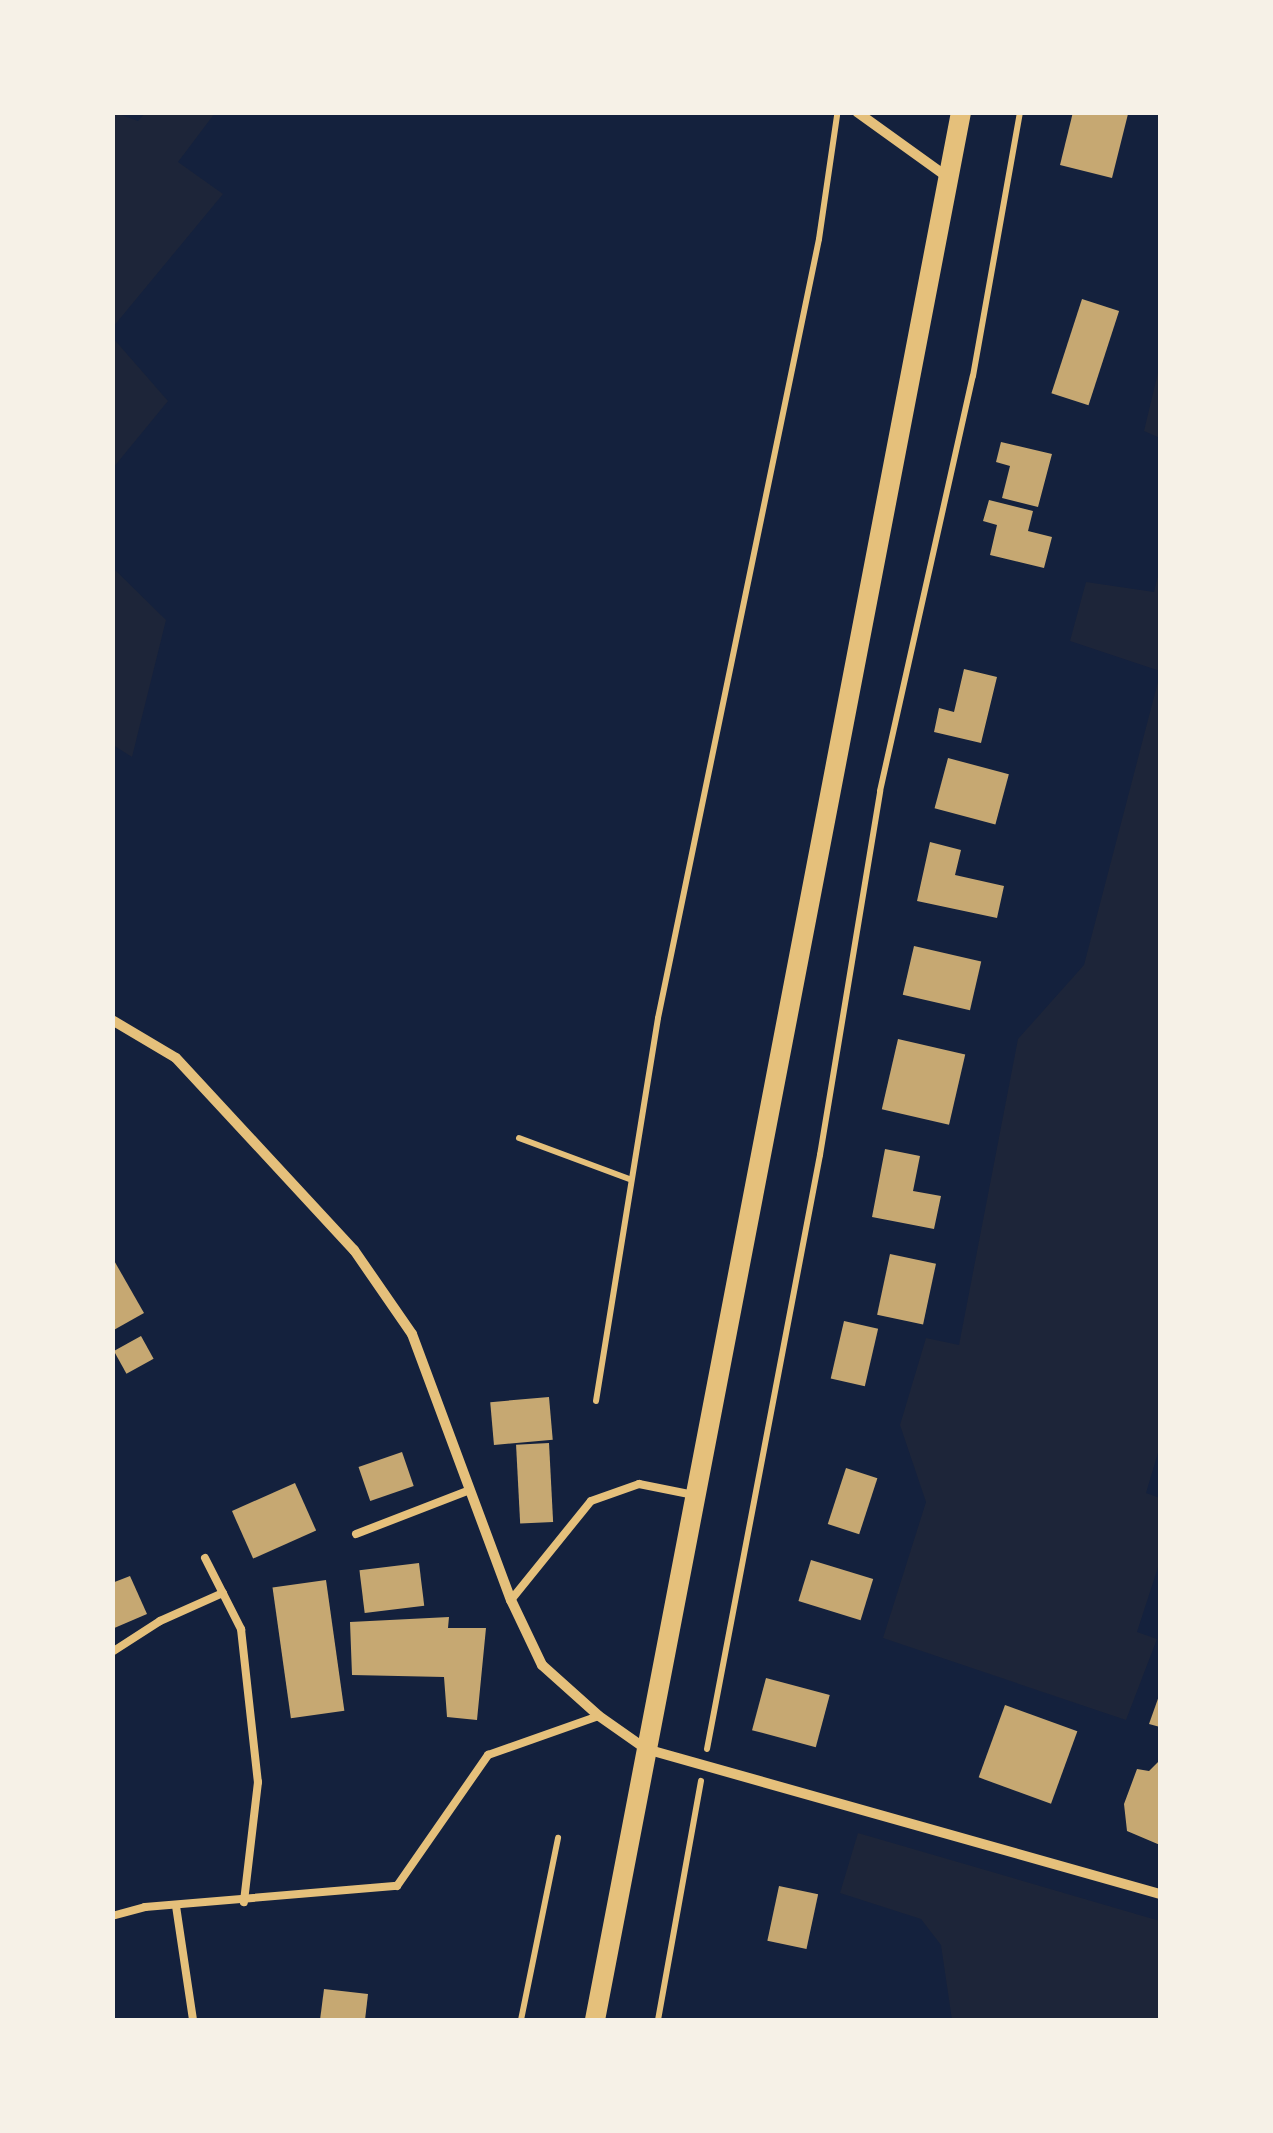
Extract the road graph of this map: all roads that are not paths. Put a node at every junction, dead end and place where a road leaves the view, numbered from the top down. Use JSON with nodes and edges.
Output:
{"nodes":[{"id":1,"x":857,"y":112,"type":"edge"},
{"id":2,"x":961,"y":112,"type":"edge"},
{"id":3,"x":950,"y":178,"type":"junction"},
{"id":4,"x":112,"y":1020,"type":"edge"},
{"id":5,"x":470,"y":1490,"type":"junction"},
{"id":6,"x":694,"y":1495,"type":"junction"},
{"id":7,"x":356,"y":1534,"type":"dead end"},
{"id":8,"x":205,"y":1558,"type":"dead end"},
{"id":9,"x":223,"y":1593,"type":"junction"},
{"id":10,"x":511,"y":1600,"type":"junction"},
{"id":11,"x":112,"y":1652,"type":"edge"},
{"id":12,"x":598,"y":1716,"type":"junction"},
{"id":13,"x":646,"y":1749,"type":"junction"},
{"id":14,"x":1160,"y":1894,"type":"edge"},
{"id":15,"x":244,"y":1902,"type":"junction"},
{"id":16,"x":176,"y":1906,"type":"junction"},
{"id":17,"x":112,"y":1916,"type":"edge"},
{"id":18,"x":193,"y":2020,"type":"edge"},
{"id":19,"x":595,"y":2020,"type":"edge"}],
"edges":[{"from":1,"to":3,"type":"street"},
{"from":2,"to":3,"type":"main road"},
{"from":3,"to":6,"type":"main road"},
{"from":4,"to":5,"type":"street"},
{"from":5,"to":7,"type":"lane"},
{"from":5,"to":10,"type":"street"},
{"from":6,"to":10,"type":"lane"},
{"from":6,"to":13,"type":"main road"},
{"from":8,"to":9,"type":"lane"},
{"from":9,"to":11,"type":"lane"},
{"from":9,"to":15,"type":"lane"},
{"from":10,"to":12,"type":"street"},
{"from":12,"to":13,"type":"street"},
{"from":12,"to":15,"type":"lane"},
{"from":13,"to":14,"type":"street"},
{"from":13,"to":19,"type":"main road"},
{"from":15,"to":16,"type":"lane"},
{"from":16,"to":17,"type":"lane"},
{"from":16,"to":18,"type":"lane"}]}
